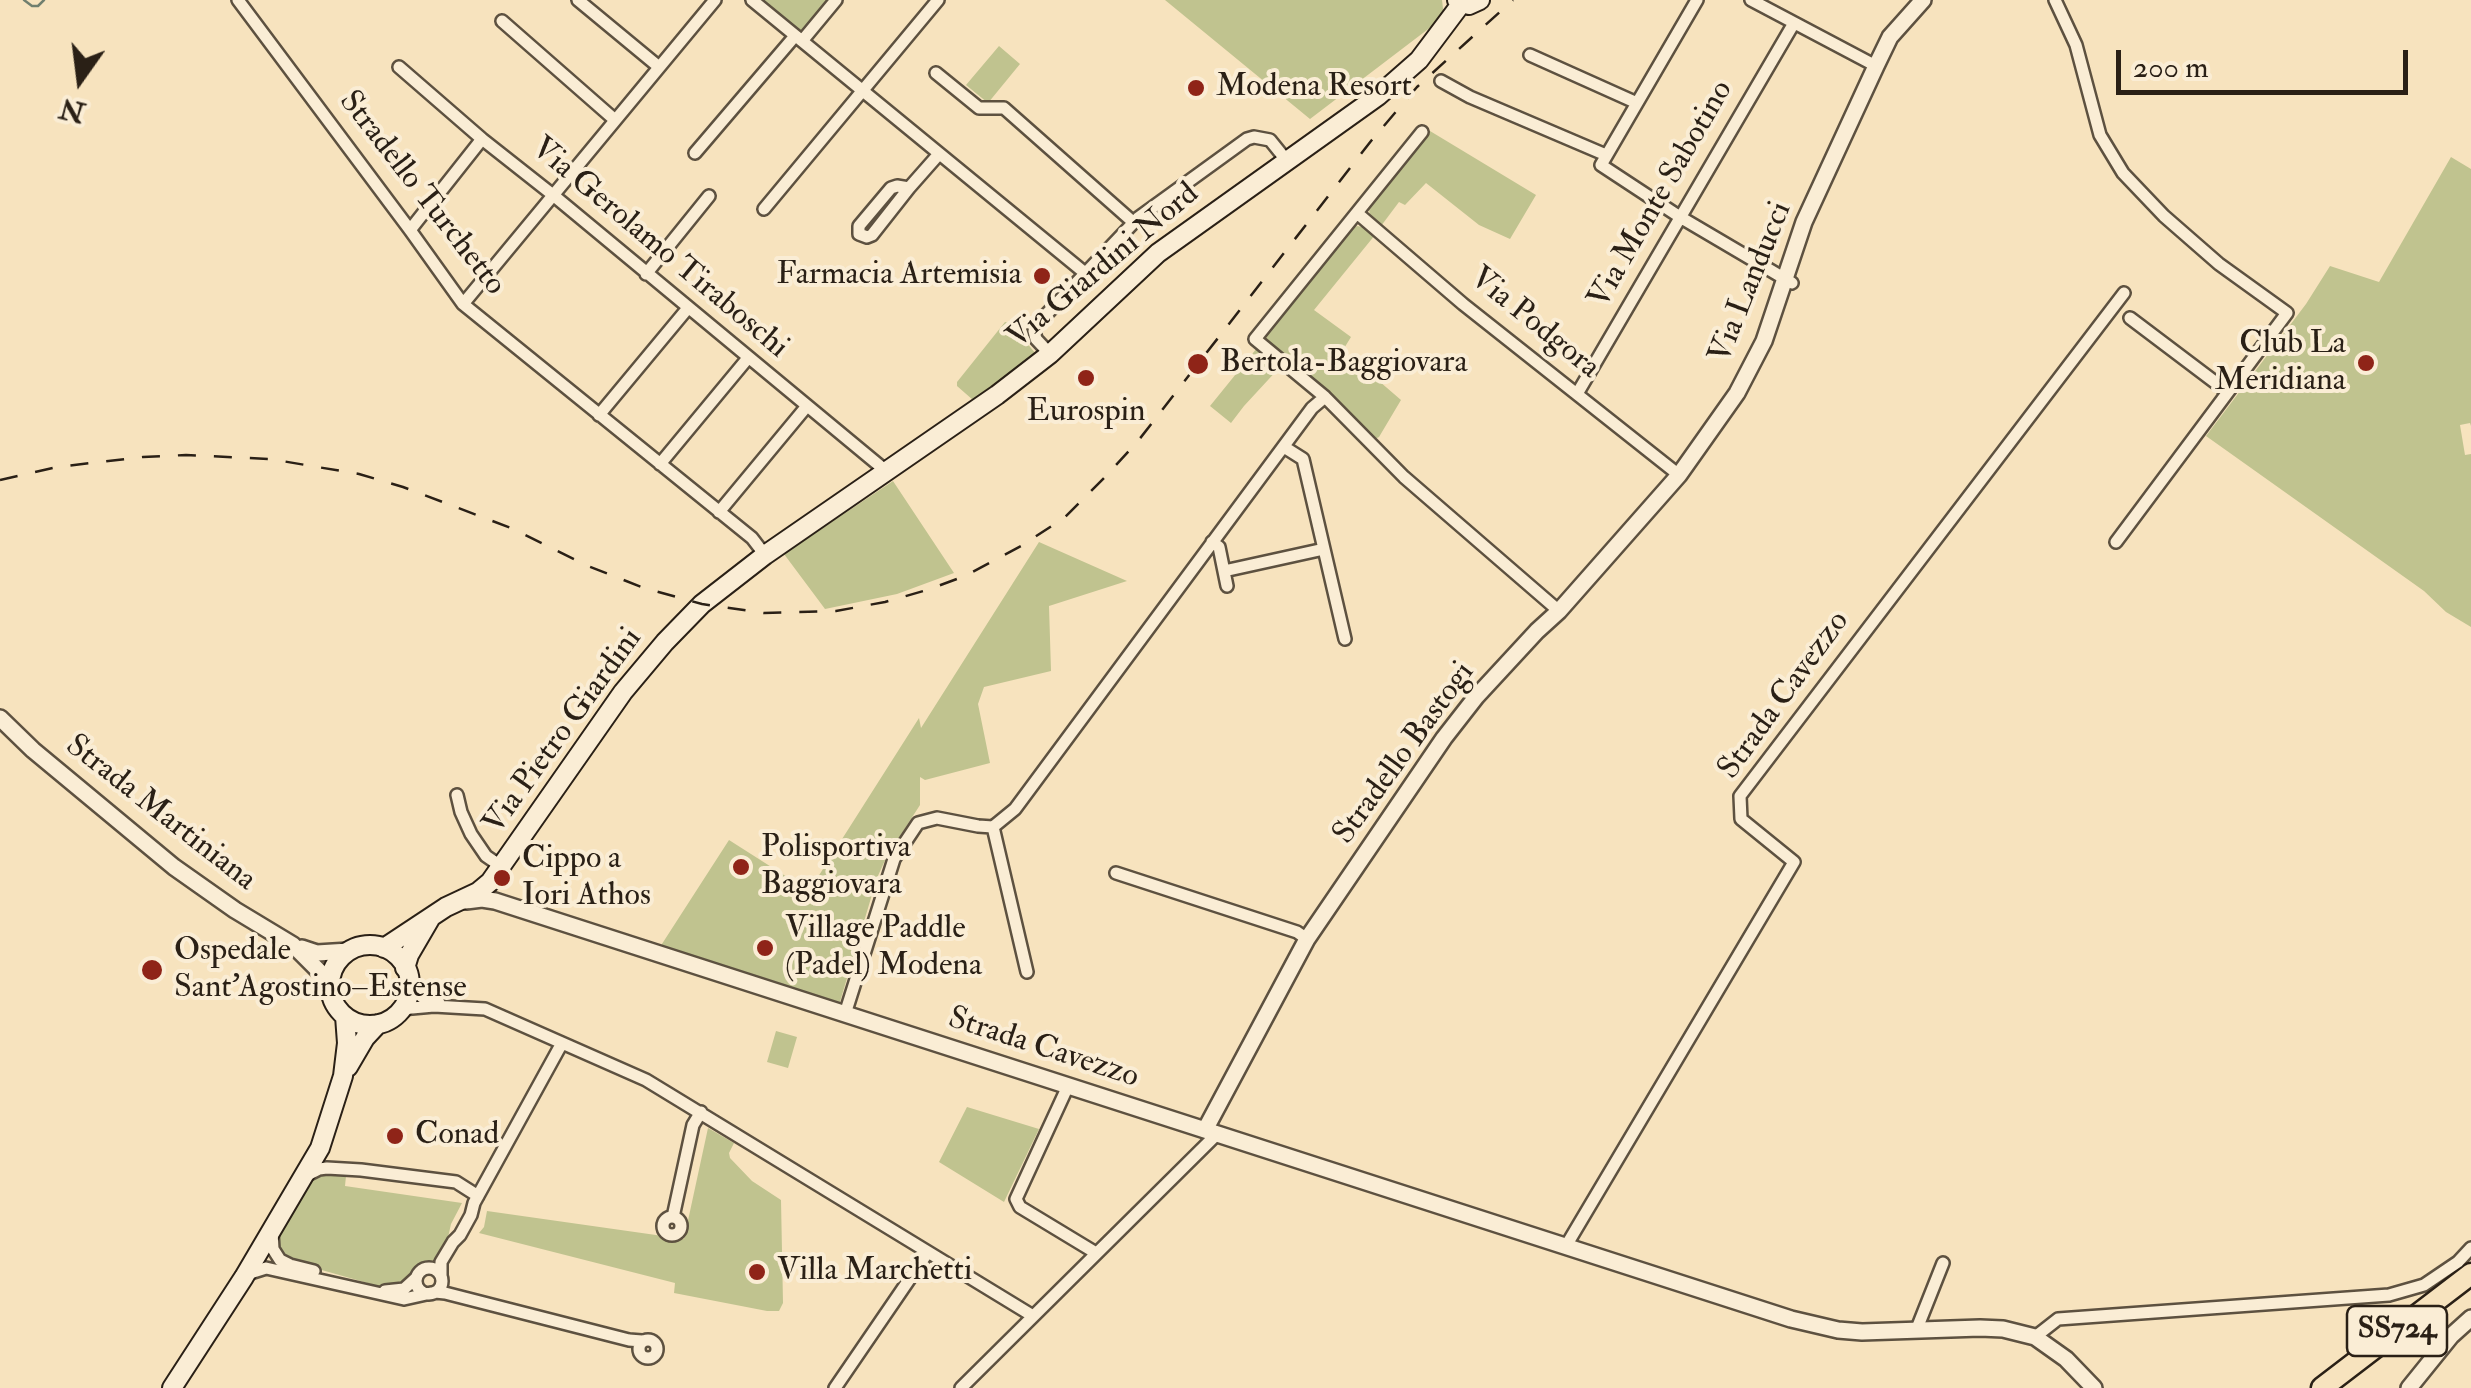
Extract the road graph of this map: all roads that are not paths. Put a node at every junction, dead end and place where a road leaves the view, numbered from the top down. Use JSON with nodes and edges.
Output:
{"nodes":[{"id":1,"x":238,"y":0,"type":"edge"},
{"id":2,"x":578,"y":0,"type":"edge"},
{"id":3,"x":715,"y":0,"type":"edge"},
{"id":4,"x":752,"y":0,"type":"edge"},
{"id":5,"x":836,"y":0,"type":"edge"},
{"id":6,"x":938,"y":0,"type":"edge"},
{"id":7,"x":1696,"y":0,"type":"edge"},
{"id":8,"x":1751,"y":0,"type":"edge"},
{"id":9,"x":1923,"y":0,"type":"edge"},
{"id":10,"x":2055,"y":0,"type":"edge"},
{"id":11,"x":1466,"y":1,"type":"edge"},
{"id":12,"x":502,"y":22,"type":"dead end"},
{"id":13,"x":1794,"y":23,"type":"junction"},
{"id":14,"x":798,"y":39,"type":"junction"},
{"id":15,"x":1530,"y":55,"type":"dead end"},
{"id":16,"x":1876,"y":66,"type":"junction"},
{"id":17,"x":399,"y":67,"type":"dead end"},
{"id":18,"x":659,"y":67,"type":"junction"},
{"id":19,"x":936,"y":73,"type":"dead end"},
{"id":20,"x":1441,"y":81,"type":"dead end"},
{"id":21,"x":862,"y":90,"type":"junction"},
{"id":22,"x":1637,"y":103,"type":"junction"},
{"id":23,"x":614,"y":120,"type":"junction"},
{"id":24,"x":1422,"y":132,"type":"dead end"},
{"id":25,"x":482,"y":139,"type":"junction"},
{"id":26,"x":695,"y":153,"type":"dead end"},
{"id":27,"x":940,"y":154,"type":"junction"},
{"id":28,"x":1288,"y":160,"type":"junction"},
{"id":29,"x":1604,"y":160,"type":"junction"},
{"id":30,"x":909,"y":188,"type":"junction"},
{"id":31,"x":553,"y":195,"type":"junction"},
{"id":32,"x":709,"y":196,"type":"dead end"},
{"id":33,"x":764,"y":209,"type":"dead end"},
{"id":34,"x":1357,"y":213,"type":"junction"},
{"id":35,"x":1680,"y":218,"type":"junction"},
{"id":36,"x":1133,"y":222,"type":"junction"},
{"id":37,"x":410,"y":230,"type":"junction"},
{"id":38,"x":1085,"y":272,"type":"junction"},
{"id":39,"x":646,"y":274,"type":"junction"},
{"id":40,"x":1788,"y":281,"type":"junction"},
{"id":41,"x":2124,"y":293,"type":"dead end"},
{"id":42,"x":463,"y":304,"type":"junction"},
{"id":43,"x":688,"y":308,"type":"junction"},
{"id":44,"x":2130,"y":318,"type":"dead end"},
{"id":45,"x":1050,"y":354,"type":"junction"},
{"id":46,"x":748,"y":358,"type":"junction"},
{"id":47,"x":2228,"y":392,"type":"junction"},
{"id":48,"x":1577,"y":394,"type":"junction"},
{"id":49,"x":1325,"y":397,"type":"junction"},
{"id":50,"x":807,"y":406,"type":"junction"},
{"id":51,"x":599,"y":415,"type":"junction"},
{"id":52,"x":1284,"y":447,"type":"junction"},
{"id":53,"x":660,"y":464,"type":"junction"},
{"id":54,"x":886,"y":471,"type":"junction"},
{"id":55,"x":1679,"y":475,"type":"junction"},
{"id":56,"x":719,"y":512,"type":"junction"},
{"id":57,"x":1212,"y":542,"type":"junction"},
{"id":58,"x":2116,"y":542,"type":"dead end"},
{"id":59,"x":1324,"y":549,"type":"junction"},
{"id":60,"x":765,"y":555,"type":"junction"},
{"id":61,"x":1224,"y":571,"type":"junction"},
{"id":62,"x":1227,"y":586,"type":"dead end"},
{"id":63,"x":1559,"y":611,"type":"junction"},
{"id":64,"x":1345,"y":639,"type":"dead end"},
{"id":65,"x":0,"y":718,"type":"edge"},
{"id":66,"x":458,"y":795,"type":"dead end"},
{"id":67,"x":993,"y":826,"type":"junction"},
{"id":68,"x":502,"y":867,"type":"junction"},
{"id":69,"x":1116,"y":873,"type":"dead end"},
{"id":70,"x":457,"y":902,"type":"junction"},
{"id":71,"x":504,"y":904,"type":"junction"},
{"id":72,"x":433,"y":915,"type":"junction"},
{"id":73,"x":1307,"y":939,"type":"junction"},
{"id":74,"x":293,"y":945,"type":"junction"},
{"id":75,"x":384,"y":948,"type":"junction"},
{"id":76,"x":349,"y":951,"type":"junction"},
{"id":77,"x":1026,"y":972,"type":"dead end"},
{"id":78,"x":407,"y":974,"type":"junction"},
{"id":79,"x":330,"y":982,"type":"junction"},
{"id":80,"x":458,"y":1007,"type":"junction"},
{"id":81,"x":402,"y":1009,"type":"junction"},
{"id":82,"x":845,"y":1014,"type":"junction"},
{"id":83,"x":345,"y":1016,"type":"junction"},
{"id":84,"x":378,"y":1024,"type":"junction"},
{"id":85,"x":562,"y":1042,"type":"junction"},
{"id":86,"x":343,"y":1076,"type":"junction"},
{"id":87,"x":1068,"y":1086,"type":"junction"},
{"id":88,"x":701,"y":1112,"type":"junction"},
{"id":89,"x":1211,"y":1132,"type":"junction"},
{"id":90,"x":302,"y":1178,"type":"junction"},
{"id":91,"x":476,"y":1199,"type":"junction"},
{"id":92,"x":673,"y":1217,"type":"dead end"},
{"id":93,"x":272,"y":1229,"type":"junction"},
{"id":94,"x":1566,"y":1246,"type":"junction"},
{"id":95,"x":2471,"y":1248,"type":"edge"},
{"id":96,"x":928,"y":1252,"type":"junction"},
{"id":97,"x":1096,"y":1253,"type":"junction"},
{"id":98,"x":1943,"y":1263,"type":"dead end"},
{"id":99,"x":438,"y":1271,"type":"junction"},
{"id":100,"x":2471,"y":1274,"type":"edge"},
{"id":101,"x":244,"y":1277,"type":"junction"},
{"id":102,"x":416,"y":1278,"type":"junction"},
{"id":103,"x":2471,"y":1290,"type":"edge"},
{"id":104,"x":433,"y":1293,"type":"junction"},
{"id":105,"x":454,"y":1295,"type":"junction"},
{"id":106,"x":1033,"y":1316,"type":"junction"},
{"id":107,"x":2471,"y":1318,"type":"edge"},
{"id":108,"x":1916,"y":1331,"type":"junction"},
{"id":109,"x":2035,"y":1338,"type":"junction"},
{"id":110,"x":637,"y":1343,"type":"dead end"},
{"id":111,"x":172,"y":1388,"type":"edge"},
{"id":112,"x":835,"y":1388,"type":"edge"},
{"id":113,"x":961,"y":1388,"type":"edge"},
{"id":114,"x":2094,"y":1388,"type":"edge"},
{"id":115,"x":2322,"y":1388,"type":"edge"},
{"id":116,"x":2344,"y":1388,"type":"edge"},
{"id":117,"x":2409,"y":1388,"type":"edge"}],
"edges":[{"from":1,"to":37,"type":"street","name":"Stradello Turchetto"},
{"from":2,"to":18,"type":"street"},
{"from":3,"to":18,"type":"street"},
{"from":4,"to":14,"type":"street"},
{"from":5,"to":14,"type":"street"},
{"from":6,"to":21,"type":"street"},
{"from":7,"to":22,"type":"street"},
{"from":8,"to":13,"type":"street"},
{"from":9,"to":16,"type":"street","name":"Via Landucci"},
{"from":10,"to":47,"type":"street"},
{"from":11,"to":28,"type":"main road","name":"Via Giardini Nord"},
{"from":12,"to":23,"type":"street"},
{"from":13,"to":16,"type":"street"},
{"from":13,"to":35,"type":"street","name":"Via Monte Sabotino"},
{"from":14,"to":21,"type":"street"},
{"from":14,"to":26,"type":"street"},
{"from":15,"to":22,"type":"street"},
{"from":16,"to":40,"type":"street","name":"Via Landucci"},
{"from":17,"to":25,"type":"street","name":"Via Gerolamo Tiraboschi"},
{"from":18,"to":23,"type":"street"},
{"from":19,"to":36,"type":"street"},
{"from":20,"to":29,"type":"street"},
{"from":21,"to":27,"type":"street"},
{"from":21,"to":33,"type":"street"},
{"from":22,"to":29,"type":"street"},
{"from":23,"to":31,"type":"street"},
{"from":24,"to":34,"type":"street"},
{"from":25,"to":31,"type":"street","name":"Via Gerolamo Tiraboschi"},
{"from":25,"to":37,"type":"street"},
{"from":27,"to":30,"type":"street"},
{"from":27,"to":38,"type":"street"},
{"from":28,"to":36,"type":"street"},
{"from":28,"to":45,"type":"main road","name":"Via Giardini Nord"},
{"from":29,"to":35,"type":"street"},
{"from":30,"to":30,"type":"street"},
{"from":31,"to":39,"type":"street","name":"Via Gerolamo Tiraboschi"},
{"from":31,"to":42,"type":"street"},
{"from":32,"to":39,"type":"street"},
{"from":34,"to":48,"type":"street","name":"Via Podgora"},
{"from":34,"to":49,"type":"street"},
{"from":35,"to":40,"type":"street"},
{"from":35,"to":48,"type":"street","name":"Via Monte Sabotino"},
{"from":36,"to":38,"type":"street"},
{"from":37,"to":42,"type":"street","name":"Stradello Turchetto"},
{"from":38,"to":45,"type":"street"},
{"from":39,"to":43,"type":"street","name":"Via Gerolamo Tiraboschi"},
{"from":40,"to":55,"type":"street","name":"Via Landucci"},
{"from":41,"to":94,"type":"street","name":"Strada Cavezzo"},
{"from":42,"to":51,"type":"street","name":"Stradello Turchetto"},
{"from":43,"to":46,"type":"street","name":"Via Gerolamo Tiraboschi"},
{"from":43,"to":51,"type":"street"},
{"from":44,"to":47,"type":"street"},
{"from":45,"to":54,"type":"main road","name":"Via Giardini Nord"},
{"from":46,"to":50,"type":"street","name":"Via Gerolamo Tiraboschi"},
{"from":46,"to":53,"type":"street"},
{"from":47,"to":58,"type":"street"},
{"from":48,"to":55,"type":"street","name":"Via Podgora"},
{"from":49,"to":52,"type":"street"},
{"from":49,"to":63,"type":"street"},
{"from":50,"to":54,"type":"street","name":"Via Gerolamo Tiraboschi"},
{"from":50,"to":56,"type":"street"},
{"from":51,"to":53,"type":"street","name":"Stradello Turchetto"},
{"from":52,"to":57,"type":"street"},
{"from":52,"to":59,"type":"street"},
{"from":53,"to":56,"type":"street","name":"Stradello Turchetto"},
{"from":54,"to":60,"type":"main road","name":"Via Giardini Nord"},
{"from":55,"to":63,"type":"street","name":"Via Landucci"},
{"from":56,"to":60,"type":"street","name":"Stradello Turchetto"},
{"from":57,"to":61,"type":"street"},
{"from":57,"to":67,"type":"street"},
{"from":59,"to":61,"type":"street"},
{"from":59,"to":64,"type":"street"},
{"from":60,"to":68,"type":"main road","name":"Via Pietro Giardini"},
{"from":61,"to":62,"type":"street"},
{"from":63,"to":73,"type":"street","name":"Stradello Bastogi"},
{"from":65,"to":74,"type":"street","name":"Strada Martiniana"},
{"from":66,"to":68,"type":"street","name":"Via Pietro Giardini"},
{"from":67,"to":77,"type":"street"},
{"from":67,"to":82,"type":"street"},
{"from":68,"to":70,"type":"main road","name":"Via Pietro Giardini"},
{"from":68,"to":71,"type":"street"},
{"from":69,"to":73,"type":"street"},
{"from":70,"to":71,"type":"street","name":"Strada Cavezzo"},
{"from":70,"to":72,"type":"main road","name":"Via Pietro Giardini"},
{"from":71,"to":82,"type":"street","name":"Strada Cavezzo"},
{"from":72,"to":75,"type":"main road","name":"Via Pietro Giardini"},
{"from":72,"to":78,"type":"main road"},
{"from":73,"to":89,"type":"street","name":"Stradello Bastogi"},
{"from":74,"to":76,"type":"street","name":"Strada Martiniana"},
{"from":74,"to":79,"type":"street","name":"Strada Martiniana"},
{"from":75,"to":76,"type":"main road","name":"Via Pietro Giardini"},
{"from":75,"to":78,"type":"main road"},
{"from":76,"to":79,"type":"main road"},
{"from":78,"to":80,"type":"street"},
{"from":78,"to":81,"type":"main road"},
{"from":79,"to":83,"type":"main road"},
{"from":80,"to":81,"type":"street"},
{"from":80,"to":85,"type":"street"},
{"from":81,"to":84,"type":"main road"},
{"from":82,"to":87,"type":"street","name":"Strada Cavezzo"},
{"from":83,"to":84,"type":"main road"},
{"from":83,"to":86,"type":"main road"},
{"from":84,"to":86,"type":"main road"},
{"from":85,"to":88,"type":"street"},
{"from":85,"to":91,"type":"street"},
{"from":86,"to":90,"type":"main road"},
{"from":87,"to":89,"type":"street","name":"Strada Cavezzo"},
{"from":87,"to":97,"type":"street"},
{"from":88,"to":92,"type":"street"},
{"from":88,"to":96,"type":"street"},
{"from":89,"to":94,"type":"street","name":"Strada Cavezzo"},
{"from":89,"to":97,"type":"street"},
{"from":90,"to":91,"type":"street"},
{"from":90,"to":93,"type":"main road"},
{"from":91,"to":99,"type":"street"},
{"from":93,"to":101,"type":"main road"},
{"from":93,"to":102,"type":"street"},
{"from":94,"to":108,"type":"street","name":"Strada Cavezzo"},
{"from":95,"to":109,"type":"street"},
{"from":96,"to":106,"type":"street"},
{"from":96,"to":112,"type":"street"},
{"from":97,"to":106,"type":"street"},
{"from":98,"to":108,"type":"street"},
{"from":99,"to":102,"type":"street"},
{"from":99,"to":104,"type":"street"},
{"from":99,"to":105,"type":"street"},
{"from":100,"to":115,"type":"highway","number":"SS724"},
{"from":101,"to":104,"type":"street"},
{"from":101,"to":111,"type":"main road"},
{"from":102,"to":104,"type":"street"},
{"from":103,"to":116,"type":"highway","number":"SS724"},
{"from":104,"to":105,"type":"street"},
{"from":105,"to":110,"type":"street"},
{"from":106,"to":113,"type":"street"},
{"from":107,"to":117,"type":"street"},
{"from":108,"to":109,"type":"street","name":"Strada Cavezzo"},
{"from":109,"to":114,"type":"street","name":"Strada Cavezzo"}]}
